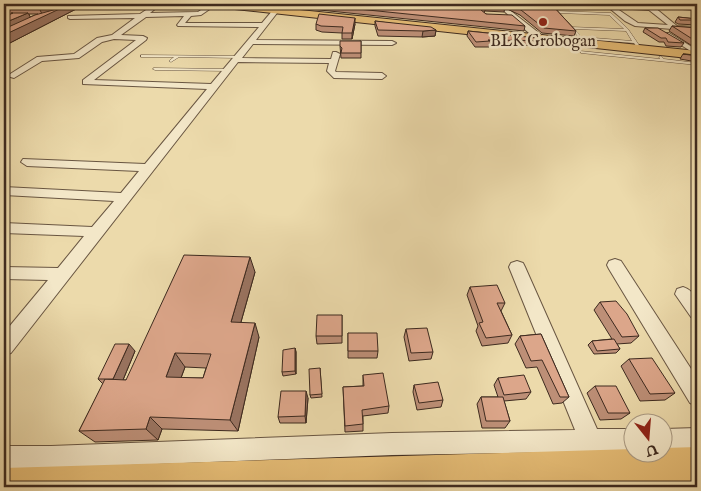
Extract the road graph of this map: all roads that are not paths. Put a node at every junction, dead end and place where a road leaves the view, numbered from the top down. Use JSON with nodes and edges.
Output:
{"nodes":[{"id":1,"x":158,"y":4,"type":"edge"},
{"id":2,"x":215,"y":4,"type":"edge"},
{"id":3,"x":541,"y":4,"type":"edge"},
{"id":4,"x":498,"y":5,"type":"edge"},
{"id":5,"x":610,"y":5,"type":"edge"},
{"id":6,"x":634,"y":5,"type":"edge"},
{"id":7,"x":678,"y":6,"type":"edge"},
{"id":8,"x":278,"y":7,"type":"edge"},
{"id":9,"x":649,"y":7,"type":"edge"},
{"id":10,"x":697,"y":8,"type":"edge"},
{"id":11,"x":189,"y":15,"type":"junction"},
{"id":12,"x":144,"y":16,"type":"junction"},
{"id":13,"x":498,"y":16,"type":"edge"},
{"id":14,"x":514,"y":16,"type":"junction"},
{"id":15,"x":70,"y":17,"type":"dead end"},
{"id":16,"x":691,"y":21,"type":"edge"},
{"id":17,"x":263,"y":25,"type":"junction"},
{"id":18,"x":655,"y":27,"type":"junction"},
{"id":19,"x":572,"y":28,"type":"junction"},
{"id":20,"x":676,"y":28,"type":"junction"},
{"id":21,"x":627,"y":30,"type":"junction"},
{"id":22,"x":697,"y":30,"type":"edge"},
{"id":23,"x":114,"y":37,"type":"junction"},
{"id":24,"x":541,"y":39,"type":"junction"},
{"id":25,"x":250,"y":42,"type":"junction"},
{"id":26,"x":340,"y":43,"type":"junction"},
{"id":27,"x":392,"y":43,"type":"dead end"},
{"id":28,"x":582,"y":44,"type":"junction"},
{"id":29,"x":636,"y":45,"type":"junction"},
{"id":30,"x":697,"y":54,"type":"edge"},
{"id":31,"x":661,"y":55,"type":"junction"},
{"id":32,"x":142,"y":56,"type":"dead end"},
{"id":33,"x":178,"y":56,"type":"junction"},
{"id":34,"x":237,"y":58,"type":"junction"},
{"id":35,"x":171,"y":61,"type":"dead end"},
{"id":36,"x":334,"y":61,"type":"junction"},
{"id":37,"x":697,"y":64,"type":"edge"},
{"id":38,"x":155,"y":69,"type":"dead end"},
{"id":39,"x":228,"y":70,"type":"junction"},
{"id":40,"x":10,"y":76,"type":"dead end"},
{"id":41,"x":382,"y":76,"type":"dead end"},
{"id":42,"x":214,"y":87,"type":"junction"},
{"id":43,"x":27,"y":162,"type":"dead end"},
{"id":44,"x":149,"y":168,"type":"junction"},
{"id":45,"x":4,"y":191,"type":"edge"},
{"id":46,"x":126,"y":197,"type":"junction"},
{"id":47,"x":4,"y":228,"type":"edge"},
{"id":48,"x":97,"y":232,"type":"junction"},
{"id":49,"x":615,"y":265,"type":"dead end"},
{"id":50,"x":517,"y":267,"type":"dead end"},
{"id":51,"x":4,"y":273,"type":"edge"},
{"id":52,"x":63,"y":274,"type":"junction"},
{"id":53,"x":683,"y":294,"type":"dead end"},
{"id":54,"x":697,"y":312,"type":"edge"},
{"id":55,"x":4,"y":347,"type":"edge"},
{"id":56,"x":697,"y":396,"type":"edge"},
{"id":57,"x":697,"y":439,"type":"edge"},
{"id":58,"x":591,"y":441,"type":"junction"},
{"id":59,"x":624,"y":450,"type":"edge"},
{"id":60,"x":674,"y":450,"type":"edge"},
{"id":61,"x":4,"y":457,"type":"edge"},
{"id":62,"x":674,"y":461,"type":"edge"},
{"id":63,"x":624,"y":463,"type":"edge"},
{"id":64,"x":697,"y":465,"type":"edge"},
{"id":65,"x":519,"y":479,"type":"edge"},
{"id":66,"x":297,"y":482,"type":"edge"},
{"id":67,"x":201,"y":485,"type":"edge"},
{"id":68,"x":4,"y":487,"type":"edge"}],
"edges":[{"from":1,"to":12,"type":"street"},
{"from":2,"to":8,"type":"main road"},
{"from":2,"to":11,"type":"street"},
{"from":3,"to":5,"type":"street"},
{"from":4,"to":14,"type":"street"},
{"from":5,"to":6,"type":"street"},
{"from":5,"to":18,"type":"street"},
{"from":6,"to":9,"type":"street"},
{"from":7,"to":9,"type":"street"},
{"from":7,"to":10,"type":"street"},
{"from":7,"to":16,"type":"street"},
{"from":8,"to":17,"type":"street"},
{"from":8,"to":24,"type":"main road"},
{"from":9,"to":20,"type":"street"},
{"from":11,"to":12,"type":"street"},
{"from":11,"to":17,"type":"street"},
{"from":12,"to":15,"type":"street"},
{"from":12,"to":23,"type":"street"},
{"from":13,"to":14,"type":"street"},
{"from":14,"to":24,"type":"street"},
{"from":17,"to":25,"type":"street"},
{"from":18,"to":20,"type":"street"},
{"from":18,"to":30,"type":"street"},
{"from":19,"to":21,"type":"lane"},
{"from":19,"to":21,"type":"lane"},
{"from":19,"to":28,"type":"lane"},
{"from":20,"to":22,"type":"street"},
{"from":21,"to":29,"type":"lane"},
{"from":23,"to":40,"type":"street"},
{"from":23,"to":42,"type":"street"},
{"from":24,"to":28,"type":"main road"},
{"from":25,"to":26,"type":"street"},
{"from":25,"to":34,"type":"street"},
{"from":26,"to":27,"type":"street"},
{"from":26,"to":36,"type":"street"},
{"from":28,"to":29,"type":"main road"},
{"from":28,"to":31,"type":"lane"},
{"from":29,"to":31,"type":"main road"},
{"from":30,"to":31,"type":"main road"},
{"from":31,"to":37,"type":"lane"},
{"from":32,"to":33,"type":"lane"},
{"from":33,"to":34,"type":"lane"},
{"from":33,"to":35,"type":"lane"},
{"from":34,"to":36,"type":"street"},
{"from":34,"to":39,"type":"street"},
{"from":36,"to":41,"type":"street"},
{"from":38,"to":39,"type":"lane"},
{"from":39,"to":42,"type":"street"},
{"from":42,"to":44,"type":"street"},
{"from":43,"to":44,"type":"street"},
{"from":44,"to":46,"type":"street"},
{"from":45,"to":46,"type":"street"},
{"from":46,"to":48,"type":"street"},
{"from":47,"to":48,"type":"street"},
{"from":48,"to":52,"type":"street"},
{"from":49,"to":56,"type":"street"},
{"from":50,"to":58,"type":"street"},
{"from":51,"to":52,"type":"street"},
{"from":52,"to":55,"type":"street"},
{"from":53,"to":54,"type":"street"},
{"from":57,"to":60,"type":"street"},
{"from":58,"to":59,"type":"street"},
{"from":58,"to":61,"type":"street"},
{"from":62,"to":64,"type":"main road"},
{"from":63,"to":65,"type":"main road"},
{"from":65,"to":66,"type":"main road"},
{"from":66,"to":67,"type":"main road"},
{"from":67,"to":68,"type":"main road"}]}
